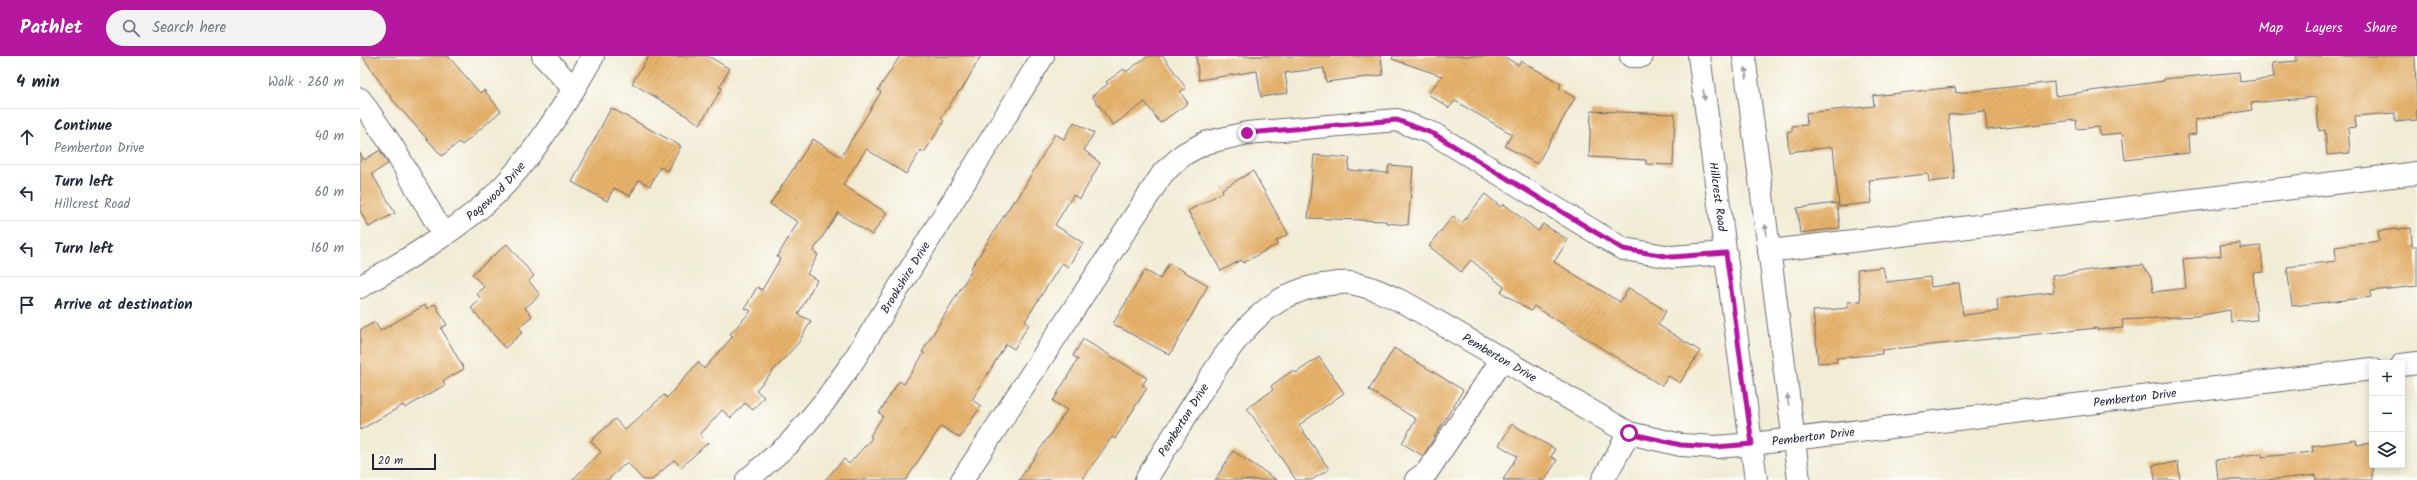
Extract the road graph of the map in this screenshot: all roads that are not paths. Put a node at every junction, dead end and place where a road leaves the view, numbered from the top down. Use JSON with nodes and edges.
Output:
{"nodes":[{"id":1,"x":543,"y":56,"type":"edge"},
{"id":2,"x":593,"y":56,"type":"edge"},
{"id":3,"x":1042,"y":56,"type":"edge"},
{"id":4,"x":1631,"y":56,"type":"edge"},
{"id":5,"x":1642,"y":56,"type":"edge"},
{"id":6,"x":1699,"y":56,"type":"edge"},
{"id":7,"x":1744,"y":56,"type":"edge"},
{"id":8,"x":574,"y":89,"type":"junction"},
{"id":9,"x":360,"y":99,"type":"edge"},
{"id":10,"x":2417,"y":173,"type":"edge"},
{"id":11,"x":443,"y":234,"type":"junction"},
{"id":12,"x":1769,"y":251,"type":"junction"},
{"id":13,"x":1726,"y":253,"type":"junction"},
{"id":14,"x":360,"y":286,"type":"edge"},
{"id":15,"x":1502,"y":359,"type":"junction"},
{"id":16,"x":2417,"y":363,"type":"edge"},
{"id":17,"x":2405,"y":365,"type":"edge"},
{"id":18,"x":2369,"y":369,"type":"edge"},
{"id":19,"x":1629,"y":433,"type":"junction"},
{"id":20,"x":1793,"y":439,"type":"junction"},
{"id":21,"x":1752,"y":444,"type":"junction"},
{"id":22,"x":746,"y":480,"type":"edge"},
{"id":23,"x":962,"y":480,"type":"edge"},
{"id":24,"x":1146,"y":480,"type":"edge"},
{"id":25,"x":1416,"y":480,"type":"edge"},
{"id":26,"x":1603,"y":480,"type":"edge"},
{"id":27,"x":1756,"y":480,"type":"edge"},
{"id":28,"x":1799,"y":480,"type":"edge"}],
"edges":[{"from":1,"to":8,"type":"street"},
{"from":2,"to":8,"type":"street","name":"Pagewood Drive"},
{"from":3,"to":22,"type":"street","name":"Brookshire Drive"},
{"from":4,"to":5,"type":"street"},
{"from":6,"to":13,"type":"street","name":"Hillcrest Road","one_way":true},
{"from":12,"to":7,"type":"street","one_way":true},
{"from":8,"to":11,"type":"street","name":"Pagewood Drive"},
{"from":9,"to":11,"type":"street"},
{"from":10,"to":12,"type":"street"},
{"from":11,"to":14,"type":"street","name":"Pagewood Drive"},
{"from":20,"to":12,"type":"street","one_way":true},
{"from":13,"to":21,"type":"street","name":"Hillcrest Road"},
{"from":13,"to":23,"type":"street"},
{"from":15,"to":19,"type":"street","name":"Pemberton Drive"},
{"from":15,"to":24,"type":"street","name":"Pemberton Drive"},
{"from":15,"to":25,"type":"street"},
{"from":16,"to":17,"type":"street"},
{"from":18,"to":20,"type":"street","name":"Pemberton Drive"},
{"from":19,"to":21,"type":"street","name":"Pemberton Drive"},
{"from":19,"to":26,"type":"street"},
{"from":20,"to":21,"type":"street","name":"Pemberton Drive"},
{"from":20,"to":28,"type":"street"},
{"from":21,"to":27,"type":"street","name":"Hillcrest Road"}]}
